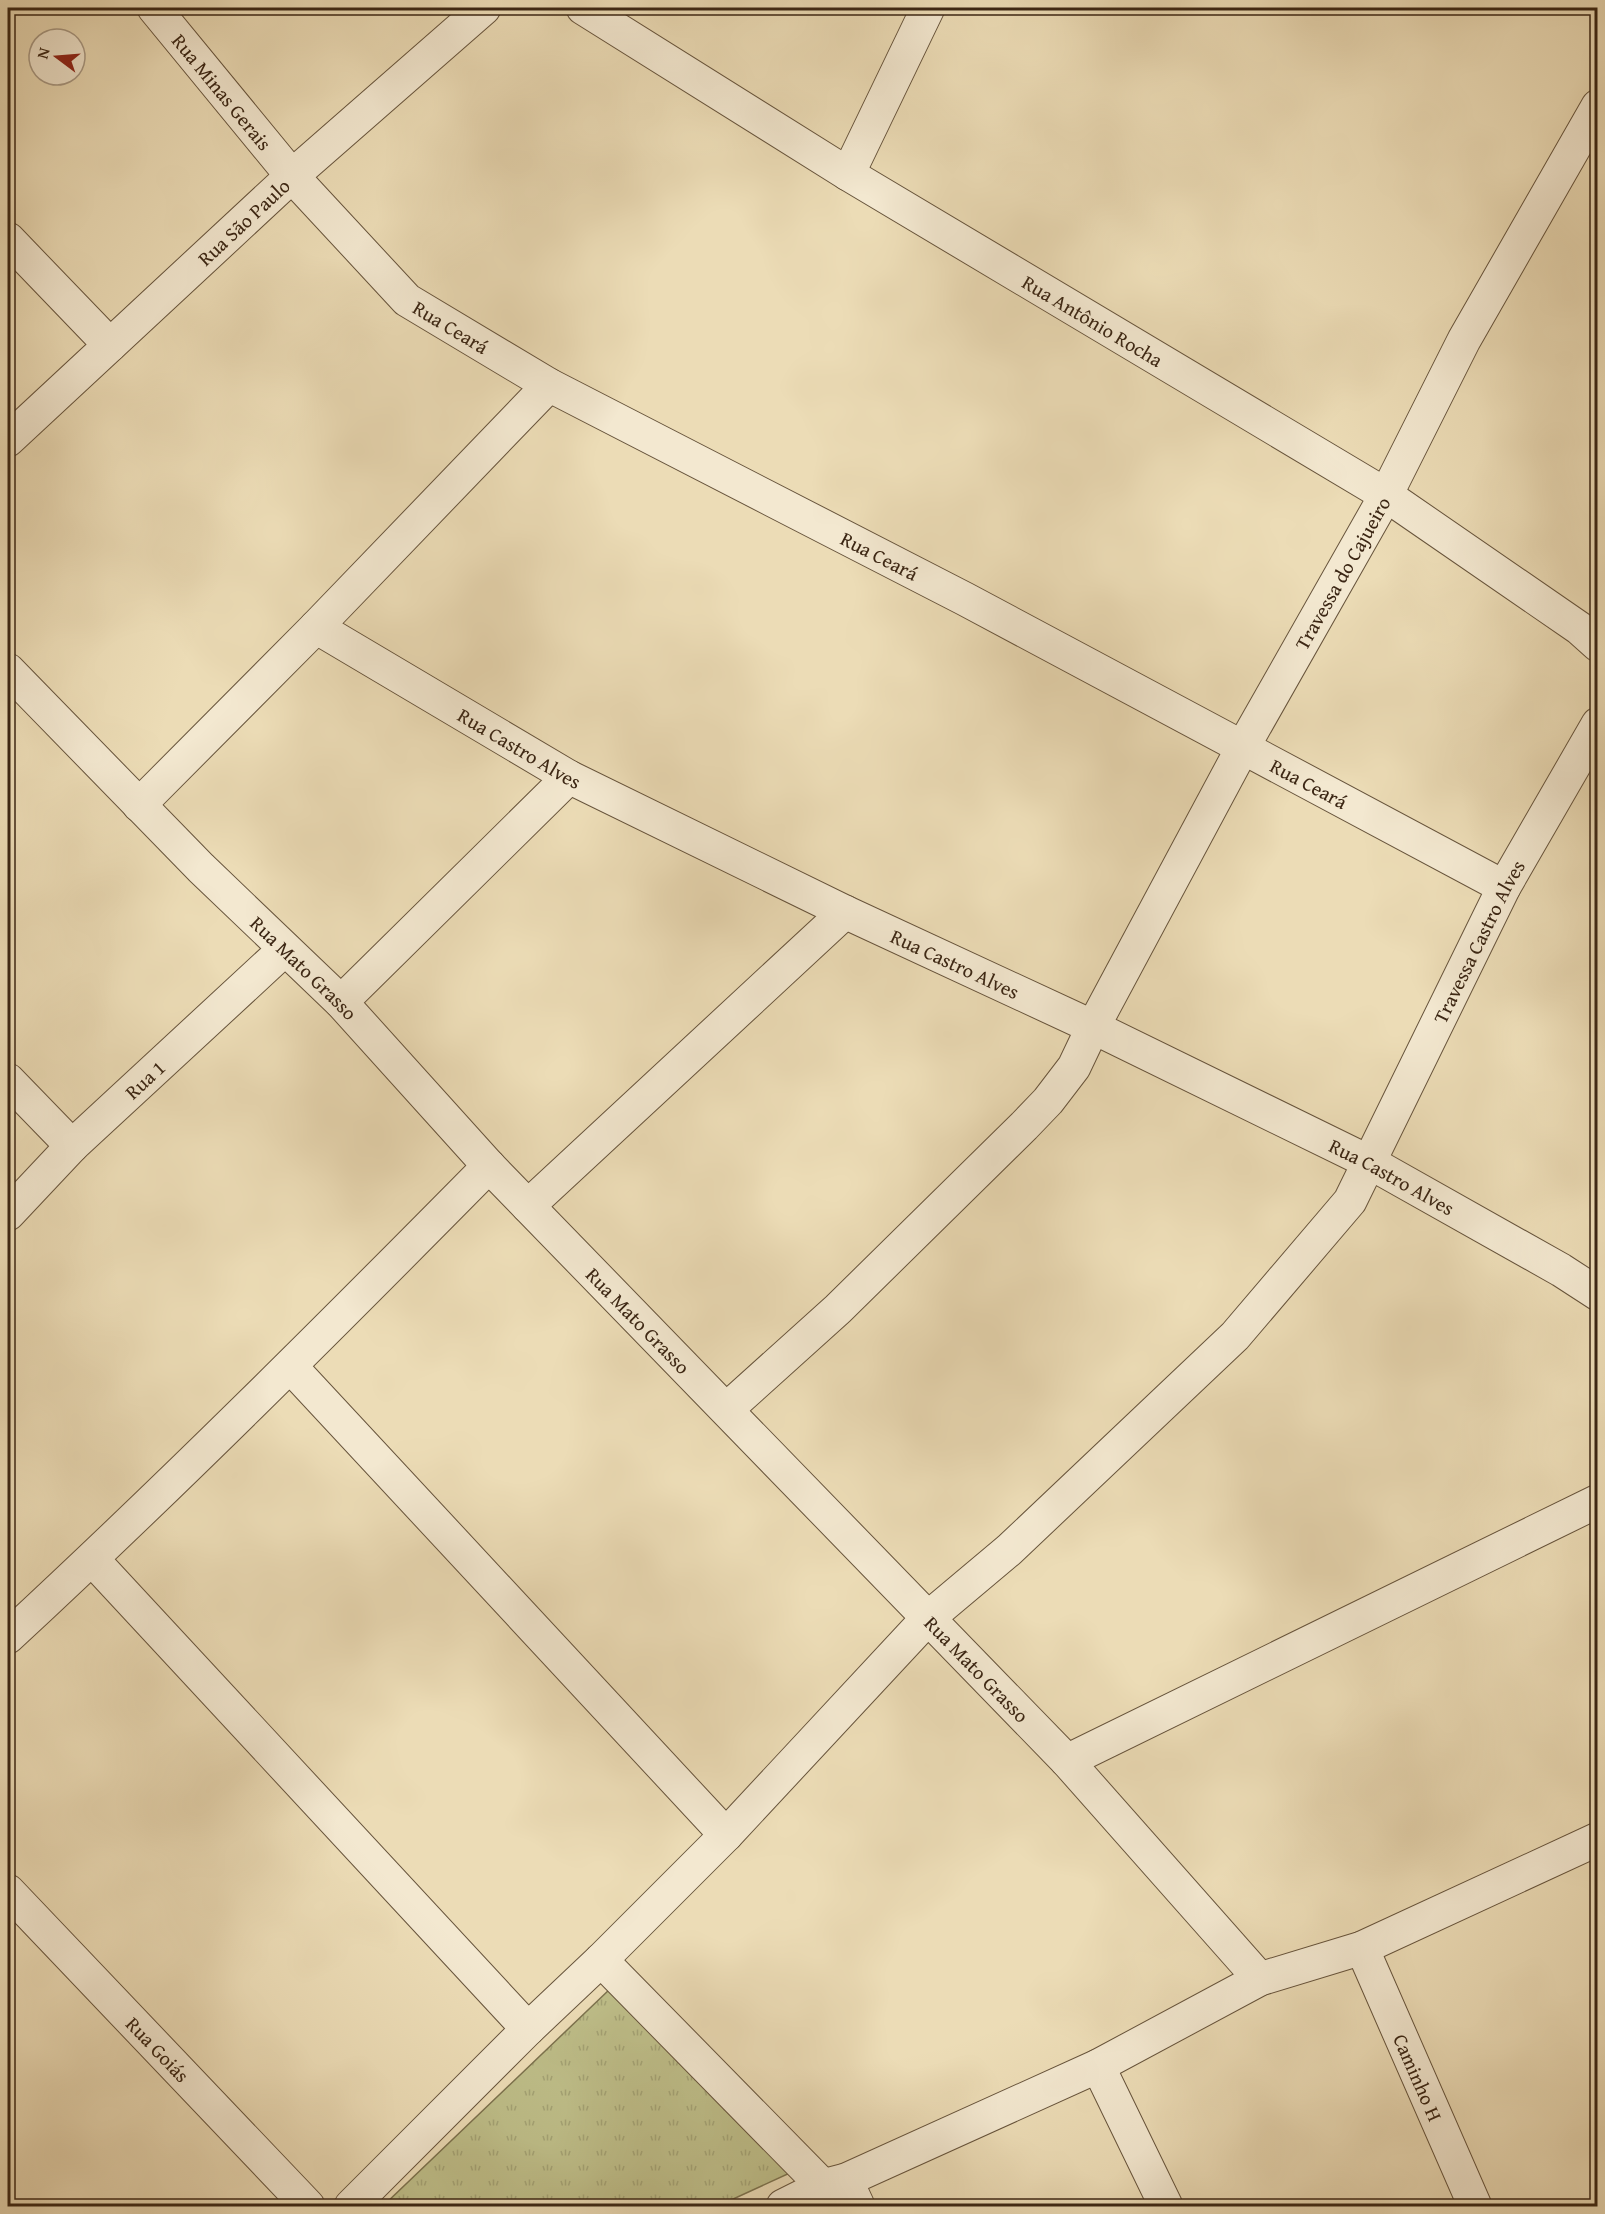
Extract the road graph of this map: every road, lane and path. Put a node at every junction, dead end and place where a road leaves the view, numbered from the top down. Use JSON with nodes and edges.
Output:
{"nodes":[{"id":1,"x":154,"y":8,"type":"edge"},
{"id":2,"x":484,"y":8,"type":"edge"},
{"id":3,"x":583,"y":8,"type":"edge"},
{"id":4,"x":928,"y":8,"type":"edge"},
{"id":5,"x":1598,"y":106,"type":"edge"},
{"id":6,"x":848,"y":174,"type":"junction"},
{"id":7,"x":292,"y":176,"type":"junction"},
{"id":8,"x":8,"y":239,"type":"edge"},
{"id":9,"x":110,"y":345,"type":"junction"},
{"id":10,"x":549,"y":385,"type":"junction"},
{"id":11,"x":8,"y":440,"type":"edge"},
{"id":12,"x":1386,"y":495,"type":"junction"},
{"id":13,"x":316,"y":627,"type":"junction"},
{"id":14,"x":1598,"y":645,"type":"edge"},
{"id":15,"x":8,"y":670,"type":"edge"},
{"id":16,"x":1598,"y":724,"type":"edge"},
{"id":17,"x":1243,"y":747,"type":"junction"},
{"id":18,"x":569,"y":777,"type":"junction"},
{"id":19,"x":139,"y":805,"type":"junction"},
{"id":20,"x":1504,"y":887,"type":"junction"},
{"id":21,"x":844,"y":912,"type":"junction"},
{"id":22,"x":285,"y":948,"type":"junction"},
{"id":23,"x":341,"y":1002,"type":"junction"},
{"id":24,"x":1089,"y":1034,"type":"junction"},
{"id":25,"x":8,"y":1080,"type":"edge"},
{"id":26,"x":72,"y":1146,"type":"junction"},
{"id":27,"x":1369,"y":1162,"type":"junction"},
{"id":28,"x":489,"y":1166,"type":"junction"},
{"id":29,"x":528,"y":1206,"type":"junction"},
{"id":30,"x":8,"y":1214,"type":"edge"},
{"id":31,"x":1598,"y":1294,"type":"edge"},
{"id":32,"x":291,"y":1367,"type":"junction"},
{"id":33,"x":727,"y":1409,"type":"junction"},
{"id":34,"x":1598,"y":1501,"type":"edge"},
{"id":35,"x":92,"y":1559,"type":"junction"},
{"id":36,"x":928,"y":1618,"type":"junction"},
{"id":37,"x":8,"y":1637,"type":"edge"},
{"id":38,"x":1067,"y":1761,"type":"junction"},
{"id":39,"x":726,"y":1835,"type":"junction"},
{"id":40,"x":1598,"y":1839,"type":"edge"},
{"id":41,"x":8,"y":1891,"type":"edge"},
{"id":42,"x":1362,"y":1948,"type":"junction"},
{"id":43,"x":601,"y":1960,"type":"junction"},
{"id":44,"x":1260,"y":1979,"type":"junction"},
{"id":45,"x":528,"y":2029,"type":"junction"},
{"id":46,"x":1098,"y":2066,"type":"junction"},
{"id":47,"x":843,"y":2191,"type":"edge"},
{"id":48,"x":308,"y":2206,"type":"edge"},
{"id":49,"x":351,"y":2206,"type":"edge"},
{"id":50,"x":783,"y":2206,"type":"edge"},
{"id":51,"x":1166,"y":2206,"type":"edge"},
{"id":52,"x":1474,"y":2206,"type":"edge"}],
"edges":[{"from":1,"to":7,"type":"street","name":"Rua Minas Gerais"},
{"from":2,"to":7,"type":"street","name":"Rua São Paulo"},
{"from":3,"to":6,"type":"street","name":"Rua Antônio Rocha"},
{"from":4,"to":6,"type":"street"},
{"from":5,"to":12,"type":"street","name":"Travessa do Cajueiro"},
{"from":6,"to":12,"type":"street","name":"Rua Antônio Rocha"},
{"from":7,"to":9,"type":"street","name":"Rua São Paulo"},
{"from":7,"to":10,"type":"street","name":"Rua Ceará"},
{"from":8,"to":9,"type":"street"},
{"from":9,"to":11,"type":"street","name":"Rua São Paulo"},
{"from":10,"to":13,"type":"street"},
{"from":10,"to":17,"type":"street","name":"Rua Ceará"},
{"from":12,"to":14,"type":"street","name":"Rua Antônio Rocha"},
{"from":12,"to":17,"type":"street","name":"Travessa do Cajueiro"},
{"from":13,"to":18,"type":"street","name":"Rua Castro Alves"},
{"from":13,"to":19,"type":"street"},
{"from":15,"to":19,"type":"street","name":"Rua Mato Grasso"},
{"from":16,"to":20,"type":"street","name":"Travessa Castro Alves"},
{"from":17,"to":20,"type":"street","name":"Rua Ceará"},
{"from":17,"to":24,"type":"street","name":"Travessa do Cajueiro"},
{"from":18,"to":21,"type":"street","name":"Rua Castro Alves"},
{"from":18,"to":23,"type":"street"},
{"from":19,"to":22,"type":"street","name":"Rua Mato Grasso"},
{"from":20,"to":27,"type":"street","name":"Travessa Castro Alves"},
{"from":21,"to":24,"type":"street","name":"Rua Castro Alves"},
{"from":21,"to":29,"type":"street"},
{"from":22,"to":23,"type":"street","name":"Rua Mato Grasso"},
{"from":22,"to":26,"type":"street","name":"Rua 1"},
{"from":23,"to":28,"type":"street","name":"Rua Mato Grasso"},
{"from":24,"to":27,"type":"street","name":"Rua Castro Alves"},
{"from":24,"to":33,"type":"street","name":"Travessa do Cajueiro"},
{"from":25,"to":26,"type":"street"},
{"from":26,"to":30,"type":"street","name":"Rua 1"},
{"from":27,"to":31,"type":"street","name":"Rua Castro Alves"},
{"from":27,"to":36,"type":"street","name":"Travessa Castro Alves"},
{"from":28,"to":29,"type":"street","name":"Rua Mato Grasso"},
{"from":28,"to":32,"type":"street"},
{"from":29,"to":33,"type":"street","name":"Rua Mato Grasso"},
{"from":32,"to":35,"type":"street"},
{"from":32,"to":39,"type":"street"},
{"from":33,"to":36,"type":"street","name":"Rua Mato Grasso"},
{"from":34,"to":38,"type":"street"},
{"from":35,"to":37,"type":"street"},
{"from":35,"to":45,"type":"street"},
{"from":36,"to":38,"type":"street","name":"Rua Mato Grasso"},
{"from":36,"to":39,"type":"street","name":"Travessa Castro Alves"},
{"from":38,"to":44,"type":"street","name":"Rua Mato Grasso"},
{"from":39,"to":43,"type":"street","name":"Travessa Castro Alves"},
{"from":40,"to":42,"type":"street"},
{"from":41,"to":48,"type":"street","name":"Rua Goiás"},
{"from":42,"to":44,"type":"street"},
{"from":42,"to":52,"type":"street","name":"Caminho H"},
{"from":43,"to":45,"type":"street","name":"Travessa Castro Alves"},
{"from":43,"to":47,"type":"street"},
{"from":44,"to":46,"type":"street"},
{"from":45,"to":49,"type":"street","name":"Travessa Castro Alves"},
{"from":46,"to":47,"type":"street"},
{"from":46,"to":51,"type":"street"},
{"from":47,"to":50,"type":"street"}]}
